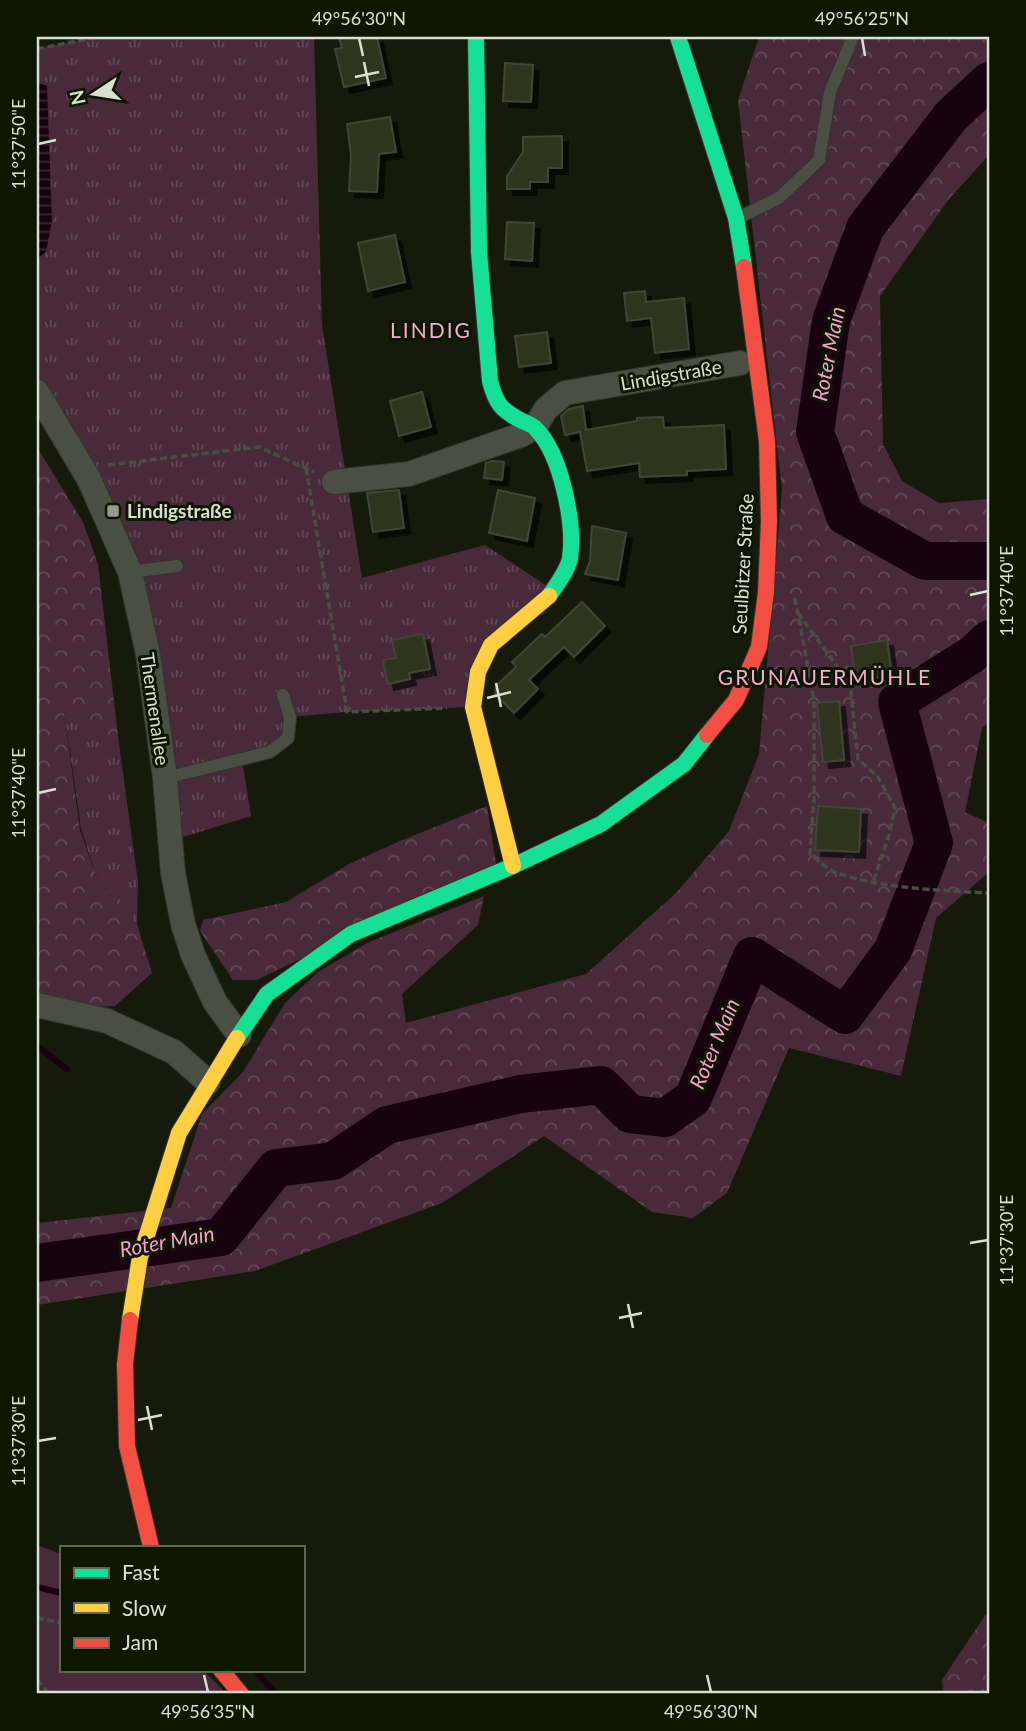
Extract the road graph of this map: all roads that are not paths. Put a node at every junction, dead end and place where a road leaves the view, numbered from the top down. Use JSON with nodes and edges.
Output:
{"nodes":[{"id":1,"x":476,"y":37,"type":"edge"},
{"id":2,"x":678,"y":37,"type":"edge"},
{"id":3,"x":853,"y":37,"type":"edge"},
{"id":4,"x":736,"y":218,"type":"junction"},
{"id":5,"x":740,"y":363,"type":"dead end"},
{"id":6,"x":37,"y":392,"type":"edge"},
{"id":7,"x":535,"y":427,"type":"junction"},
{"id":8,"x":334,"y":482,"type":"road end"},
{"id":9,"x":177,"y":566,"type":"dead end"},
{"id":10,"x":130,"y":572,"type":"junction"},
{"id":11,"x":283,"y":695,"type":"dead end"},
{"id":12,"x":165,"y":778,"type":"junction"},
{"id":13,"x":513,"y":866,"type":"junction"},
{"id":14,"x":37,"y":1005,"type":"edge"},
{"id":15,"x":239,"y":1035,"type":"junction"},
{"id":16,"x":208,"y":1082,"type":"junction"},
{"id":17,"x":152,"y":1546,"type":"edge"},
{"id":18,"x":223,"y":1672,"type":"edge"},
{"id":19,"x":241,"y":1694,"type":"edge"}],
"edges":[{"from":1,"to":7,"type":"street"},
{"from":2,"to":4,"type":"street","name":"Seulbitzer Straße"},
{"from":3,"to":4,"type":"lane"},
{"from":4,"to":13,"type":"street","name":"Seulbitzer Straße"},
{"from":5,"to":7,"type":"street","name":"Lindigstraße"},
{"from":6,"to":10,"type":"street","name":"Thermenallee"},
{"from":7,"to":8,"type":"street","name":"Lindigstraße"},
{"from":7,"to":13,"type":"street"},
{"from":9,"to":10,"type":"lane"},
{"from":10,"to":12,"type":"street","name":"Thermenallee"},
{"from":11,"to":12,"type":"lane"},
{"from":12,"to":15,"type":"street","name":"Thermenallee"},
{"from":13,"to":15,"type":"street","name":"Seulbitzer Straße"},
{"from":14,"to":16,"type":"street"},
{"from":15,"to":16,"type":"street","name":"Seulbitzer Straße"},
{"from":16,"to":17,"type":"street","name":"Seulbitzer Straße"},
{"from":18,"to":19,"type":"street"}]}
